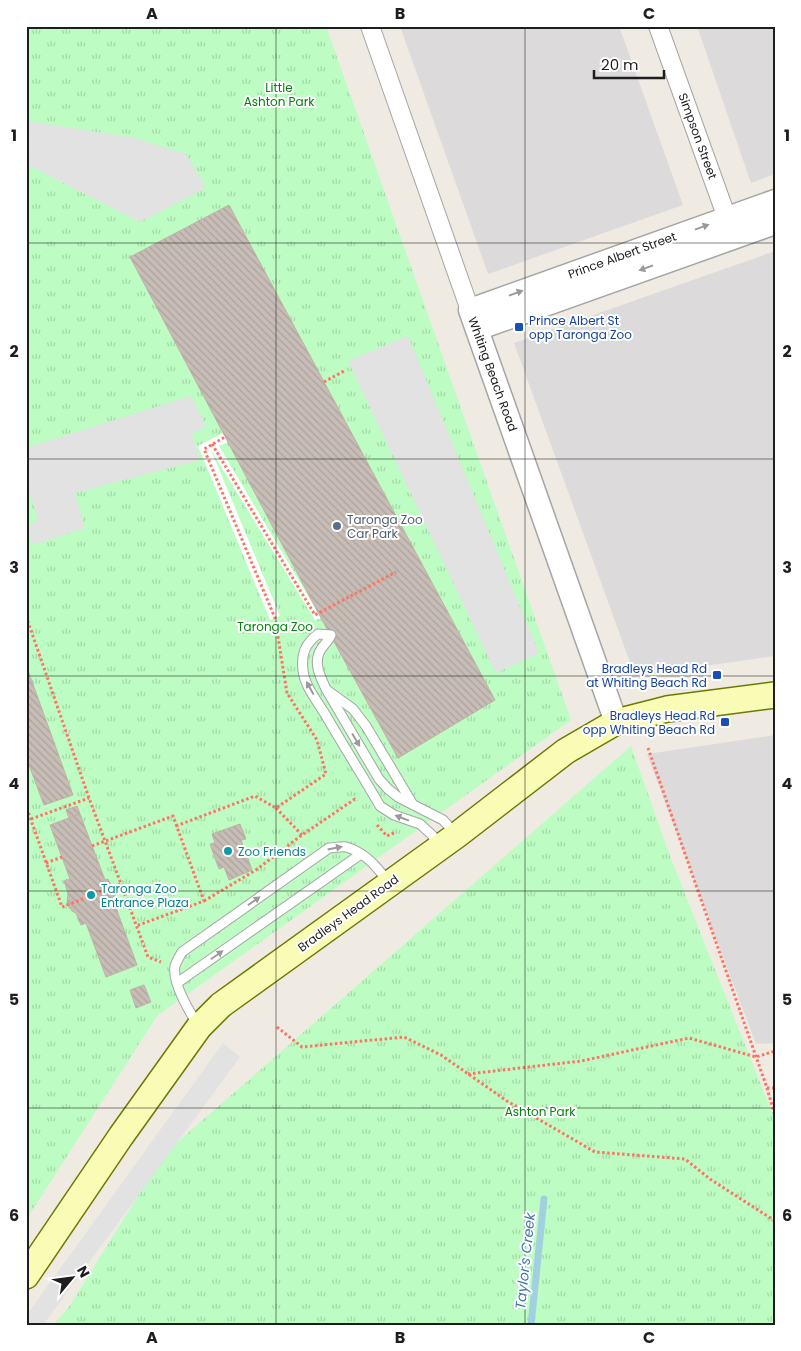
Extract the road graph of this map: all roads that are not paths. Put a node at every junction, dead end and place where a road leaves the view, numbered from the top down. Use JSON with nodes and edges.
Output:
{"nodes":[{"id":1,"x":370,"y":26,"type":"edge"},
{"id":2,"x":658,"y":26,"type":"edge"},
{"id":3,"x":775,"y":201,"type":"edge"},
{"id":4,"x":727,"y":218,"type":"junction"},
{"id":5,"x":775,"y":222,"type":"edge"},
{"id":6,"x":474,"y":319,"type":"junction"},
{"id":7,"x":326,"y":689,"type":"junction"},
{"id":8,"x":775,"y":695,"type":"edge"},
{"id":9,"x":616,"y":722,"type":"junction"},
{"id":10,"x":412,"y":804,"type":"junction"},
{"id":11,"x":449,"y":840,"type":"junction"},
{"id":12,"x":361,"y":854,"type":"junction"},
{"id":13,"x":389,"y":883,"type":"junction"},
{"id":14,"x":177,"y":983,"type":"junction"},
{"id":15,"x":200,"y":1028,"type":"junction"},
{"id":16,"x":26,"y":1276,"type":"edge"}],
"edges":[{"from":1,"to":6,"type":"street","name":"Whiting Beach Road"},
{"from":2,"to":4,"type":"street","name":"Simpson Street"},
{"from":3,"to":4,"type":"street","name":"Prince Albert Street"},
{"from":6,"to":4,"type":"street","name":"Prince Albert Street","one_way":true},
{"from":5,"to":6,"type":"street","name":"Prince Albert Street","one_way":true},
{"from":6,"to":9,"type":"street","name":"Whiting Beach Road"},
{"from":7,"to":10,"type":"lane"},
{"from":7,"to":10,"type":"lane","one_way":true},
{"from":11,"to":7,"type":"lane","one_way":true},
{"from":8,"to":9,"type":"main road","name":"Bradleys Head Road"},
{"from":9,"to":11,"type":"main road","name":"Bradleys Head Road"},
{"from":10,"to":11,"type":"lane"},
{"from":11,"to":13,"type":"main road","name":"Bradleys Head Road"},
{"from":12,"to":13,"type":"lane"},
{"from":14,"to":12,"type":"lane","one_way":true},
{"from":14,"to":12,"type":"lane","one_way":true},
{"from":13,"to":15,"type":"main road","name":"Bradleys Head Road"},
{"from":14,"to":15,"type":"lane"},
{"from":15,"to":16,"type":"main road","name":"Bradleys Head Road"}]}
